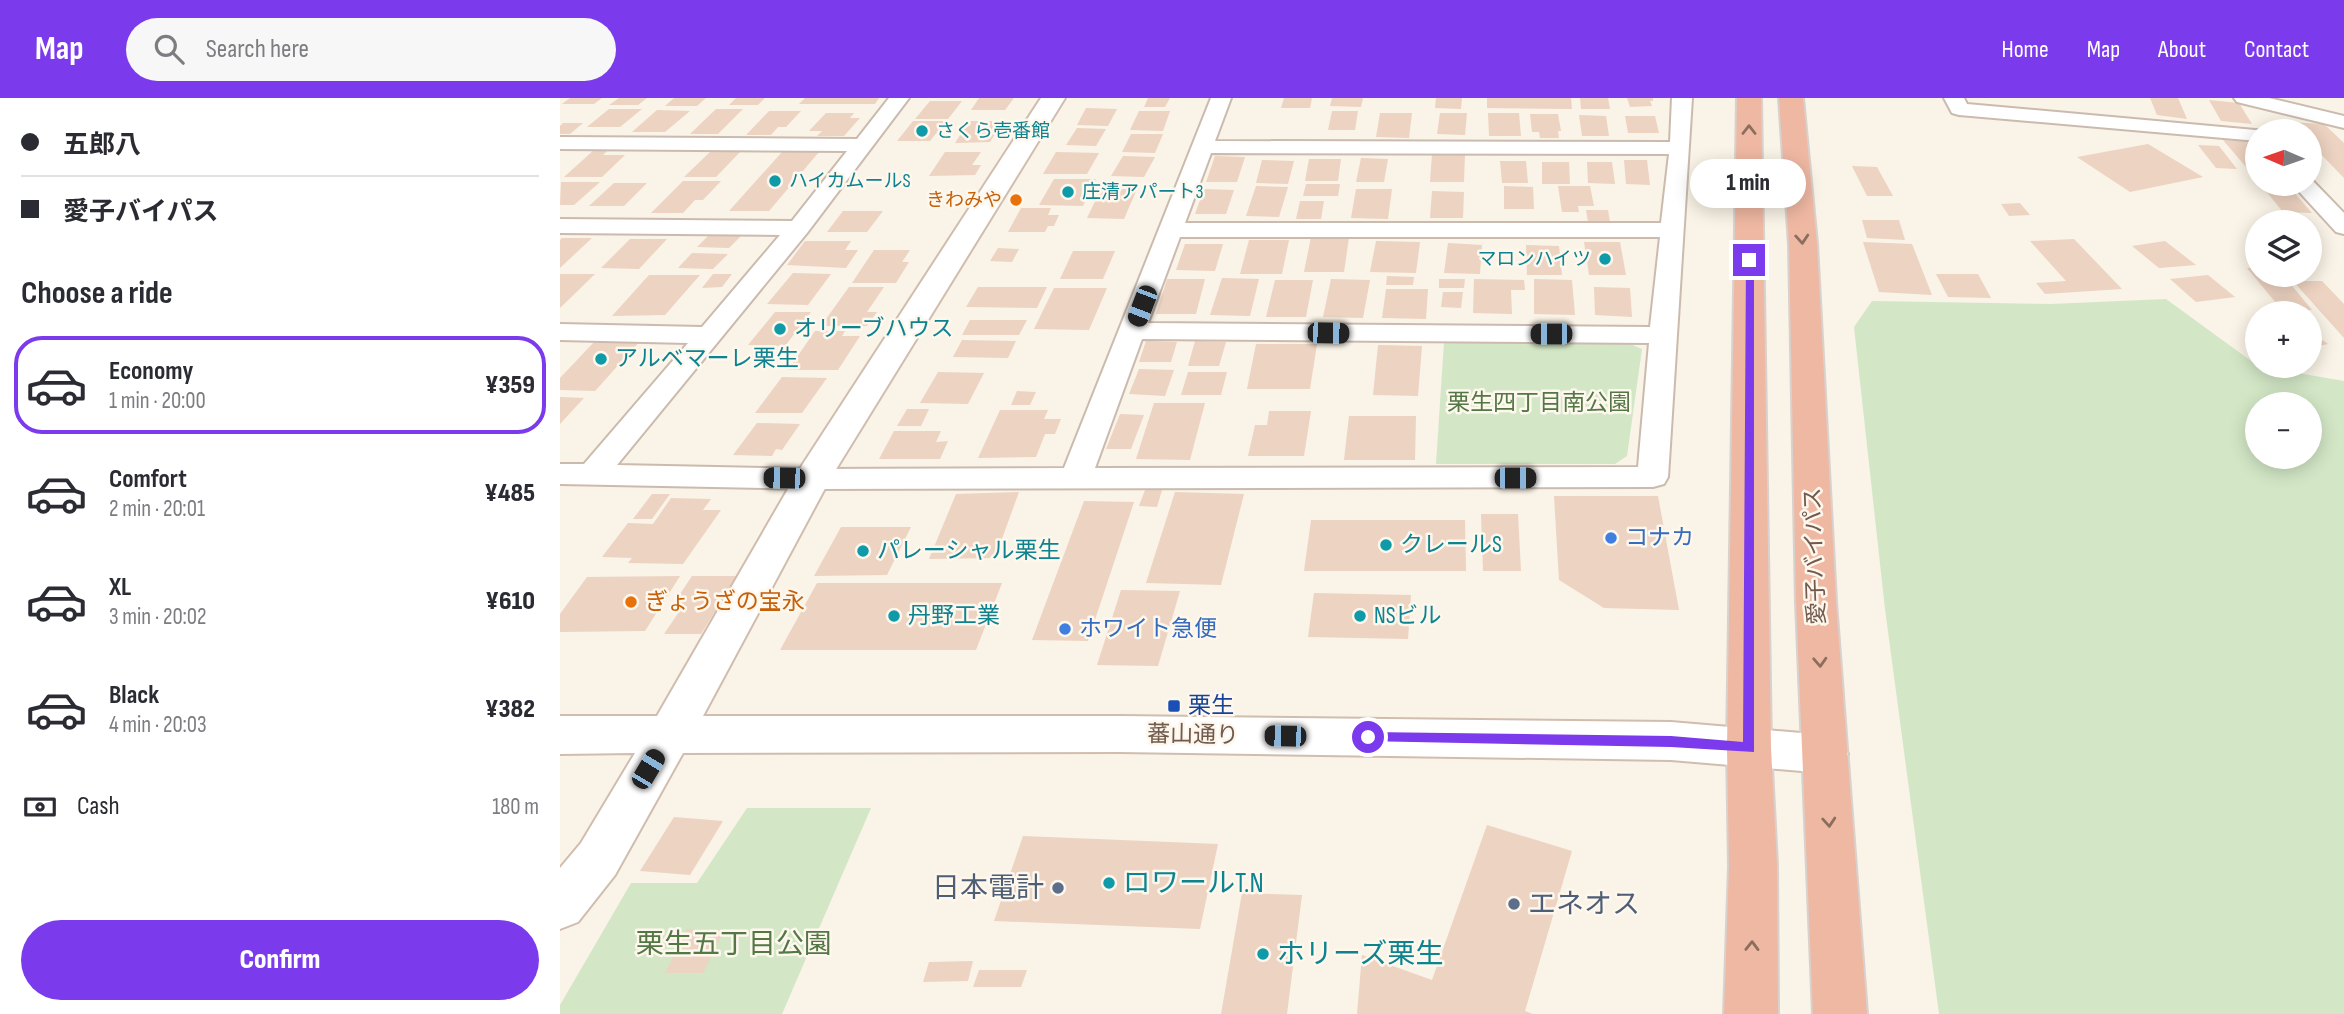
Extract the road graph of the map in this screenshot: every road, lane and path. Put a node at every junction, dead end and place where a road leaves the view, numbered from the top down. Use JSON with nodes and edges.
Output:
{"nodes":[{"id":1,"x":899,"y":98,"type":"edge"},
{"id":2,"x":1053,"y":98,"type":"edge"},
{"id":3,"x":1221,"y":98,"type":"edge"},
{"id":4,"x":1682,"y":98,"type":"edge"},
{"id":5,"x":1749,"y":98,"type":"edge"},
{"id":6,"x":1791,"y":98,"type":"edge"},
{"id":7,"x":1954,"y":98,"type":"edge"},
{"id":8,"x":2244,"y":98,"type":"edge"},
{"id":9,"x":2344,"y":122,"type":"edge"},
{"id":10,"x":2245,"y":134,"type":"edge"},
{"id":11,"x":560,"y":143,"type":"edge"},
{"id":12,"x":863,"y":145,"type":"junction"},
{"id":13,"x":1202,"y":147,"type":"junction"},
{"id":14,"x":1680,"y":148,"type":"junction"},
{"id":15,"x":2315,"y":196,"type":"edge"},
{"id":16,"x":560,"y":226,"type":"edge"},
{"id":17,"x":2344,"y":227,"type":"edge"},
{"id":18,"x":799,"y":228,"type":"junction"},
{"id":19,"x":1171,"y":230,"type":"junction"},
{"id":20,"x":1672,"y":230,"type":"junction"},
{"id":21,"x":1132,"y":331,"type":"junction"},
{"id":22,"x":560,"y":332,"type":"edge"},
{"id":23,"x":710,"y":335,"type":"junction"},
{"id":24,"x":1663,"y":335,"type":"junction"},
{"id":25,"x":560,"y":474,"type":"edge"},
{"id":26,"x":593,"y":474,"type":"junction"},
{"id":27,"x":812,"y":479,"type":"junction"},
{"id":28,"x":1075,"y":479,"type":"junction"},
{"id":29,"x":668,"y":734,"type":"junction"},
{"id":30,"x":560,"y":735,"type":"edge"},
{"id":31,"x":1749,"y":748,"type":"junction"},
{"id":32,"x":1825,"y":754,"type":"junction"},
{"id":33,"x":560,"y":905,"type":"edge"},
{"id":34,"x":1751,"y":1014,"type":"edge"},
{"id":35,"x":1840,"y":1014,"type":"edge"}],
"edges":[{"from":1,"to":12,"type":"street"},
{"from":2,"to":27,"type":"street"},
{"from":3,"to":13,"type":"street"},
{"from":4,"to":14,"type":"street"},
{"from":31,"to":5,"type":"highway","one_way":true},
{"from":6,"to":32,"type":"highway","name":"愛子バイパス","one_way":true},
{"from":7,"to":10,"type":"street"},
{"from":8,"to":9,"type":"street"},
{"from":11,"to":12,"type":"street"},
{"from":12,"to":18,"type":"street"},
{"from":13,"to":14,"type":"street"},
{"from":13,"to":19,"type":"street"},
{"from":14,"to":20,"type":"street"},
{"from":15,"to":17,"type":"street"},
{"from":16,"to":18,"type":"street"},
{"from":18,"to":23,"type":"street"},
{"from":19,"to":20,"type":"street"},
{"from":19,"to":21,"type":"street"},
{"from":20,"to":24,"type":"street"},
{"from":21,"to":24,"type":"street"},
{"from":21,"to":28,"type":"street"},
{"from":22,"to":23,"type":"street"},
{"from":23,"to":26,"type":"street"},
{"from":24,"to":28,"type":"street"},
{"from":25,"to":26,"type":"street"},
{"from":26,"to":27,"type":"street"},
{"from":27,"to":28,"type":"street"},
{"from":27,"to":29,"type":"street"},
{"from":29,"to":30,"type":"street","name":"蕃山通り"},
{"from":29,"to":31,"type":"street","name":"蕃山通り"},
{"from":29,"to":33,"type":"street"},
{"from":31,"to":32,"type":"street","name":"蕃山通り"},
{"from":34,"to":31,"type":"highway","one_way":true},
{"from":32,"to":35,"type":"highway","name":"愛子バイパス","one_way":true}]}
